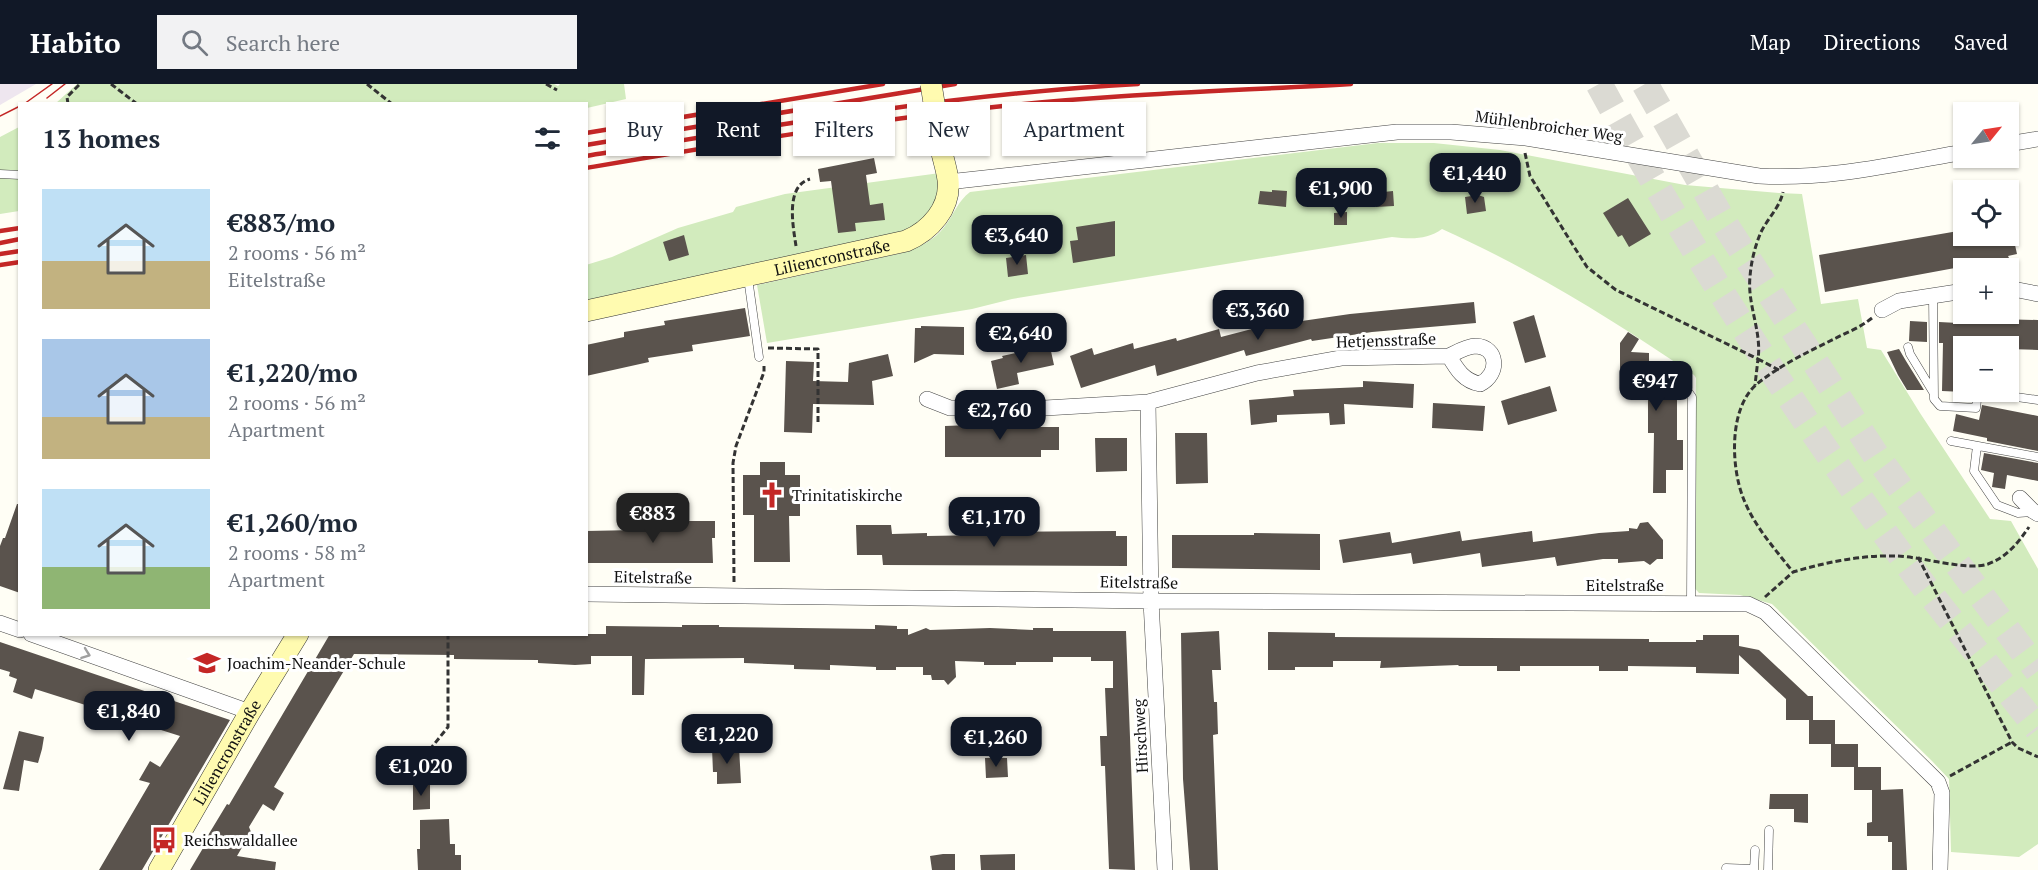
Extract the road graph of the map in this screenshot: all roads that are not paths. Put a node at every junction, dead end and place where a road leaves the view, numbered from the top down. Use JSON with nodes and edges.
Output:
{"nodes":[{"id":1,"x":931,"y":84,"type":"edge"},
{"id":2,"x":2038,"y":139,"type":"edge"},
{"id":3,"x":2019,"y":142,"type":"edge"},
{"id":4,"x":1953,"y":154,"type":"edge"},
{"id":5,"x":0,"y":174,"type":"edge"},
{"id":6,"x":18,"y":175,"type":"edge"},
{"id":7,"x":948,"y":182,"type":"junction"},
{"id":8,"x":748,"y":277,"type":"junction"},
{"id":9,"x":2019,"y":290,"type":"edge"},
{"id":10,"x":1953,"y":292,"type":"edge"},
{"id":11,"x":2038,"y":294,"type":"edge"},
{"id":12,"x":1933,"y":295,"type":"junction"},
{"id":13,"x":1882,"y":310,"type":"road end"},
{"id":14,"x":588,"y":311,"type":"edge"},
{"id":15,"x":1908,"y":347,"type":"dead end"},
{"id":16,"x":1449,"y":357,"type":"dead end"},
{"id":17,"x":763,"y":359,"type":"road end"},
{"id":18,"x":1680,"y":381,"type":"dead end"},
{"id":19,"x":1934,"y":393,"type":"junction"},
{"id":20,"x":2019,"y":397,"type":"edge"},
{"id":21,"x":927,"y":399,"type":"dead end"},
{"id":22,"x":2038,"y":400,"type":"edge"},
{"id":23,"x":1148,"y":402,"type":"junction"},
{"id":24,"x":1978,"y":402,"type":"edge"},
{"id":25,"x":1951,"y":441,"type":"dead end"},
{"id":26,"x":1977,"y":446,"type":"junction"},
{"id":27,"x":2038,"y":457,"type":"edge"},
{"id":28,"x":2020,"y":498,"type":"dead end"},
{"id":29,"x":2036,"y":512,"type":"edge"},
{"id":30,"x":588,"y":594,"type":"edge"},
{"id":31,"x":1150,"y":601,"type":"junction"},
{"id":32,"x":1690,"y":604,"type":"junction"},
{"id":33,"x":0,"y":623,"type":"edge"},
{"id":34,"x":18,"y":629,"type":"edge"},
{"id":35,"x":37,"y":636,"type":"edge"},
{"id":36,"x":297,"y":636,"type":"edge"},
{"id":37,"x":250,"y":712,"type":"junction"},
{"id":38,"x":1769,"y":830,"type":"dead end"},
{"id":39,"x":1755,"y":850,"type":"dead end"},
{"id":40,"x":1726,"y":868,"type":"dead end"},
{"id":41,"x":1754,"y":869,"type":"edge"},
{"id":42,"x":159,"y":870,"type":"edge"},
{"id":43,"x":1165,"y":870,"type":"edge"},
{"id":44,"x":1768,"y":870,"type":"edge"},
{"id":45,"x":1940,"y":870,"type":"edge"}],
"edges":[{"from":1,"to":7,"type":"main road","name":"Liliencronstraße","bridge":true},
{"from":2,"to":3,"type":"street"},
{"from":4,"to":7,"type":"street","name":"Mühlenbroicher Weg"},
{"from":5,"to":6,"type":"lane"},
{"from":7,"to":8,"type":"main road","name":"Liliencronstraße"},
{"from":8,"to":14,"type":"main road","name":"Liliencronstraße"},
{"from":8,"to":17,"type":"lane"},
{"from":9,"to":11,"type":"street"},
{"from":10,"to":12,"type":"street"},
{"from":12,"to":13,"type":"street"},
{"from":12,"to":19,"type":"lane"},
{"from":15,"to":19,"type":"lane"},
{"from":16,"to":23,"type":"street","name":"Hetjensstraße"},
{"from":18,"to":32,"type":"lane"},
{"from":19,"to":24,"type":"lane"},
{"from":20,"to":22,"type":"lane"},
{"from":21,"to":23,"type":"street","name":"Hetjensstraße"},
{"from":23,"to":31,"type":"street"},
{"from":25,"to":26,"type":"lane"},
{"from":26,"to":27,"type":"lane"},
{"from":26,"to":29,"type":"lane"},
{"from":28,"to":29,"type":"street"},
{"from":30,"to":31,"type":"street","name":"Eitelstraße"},
{"from":31,"to":32,"type":"street","name":"Eitelstraße"},
{"from":31,"to":43,"type":"street","name":"Hirschweg"},
{"from":32,"to":45,"type":"street","name":"Eitelstraße"},
{"from":33,"to":34,"type":"street"},
{"from":35,"to":37,"type":"street","one_way":true},
{"from":36,"to":37,"type":"main road","name":"Liliencronstraße"},
{"from":37,"to":42,"type":"main road","name":"Liliencronstraße"},
{"from":38,"to":44,"type":"lane"},
{"from":39,"to":41,"type":"lane"},
{"from":40,"to":41,"type":"lane"}]}
